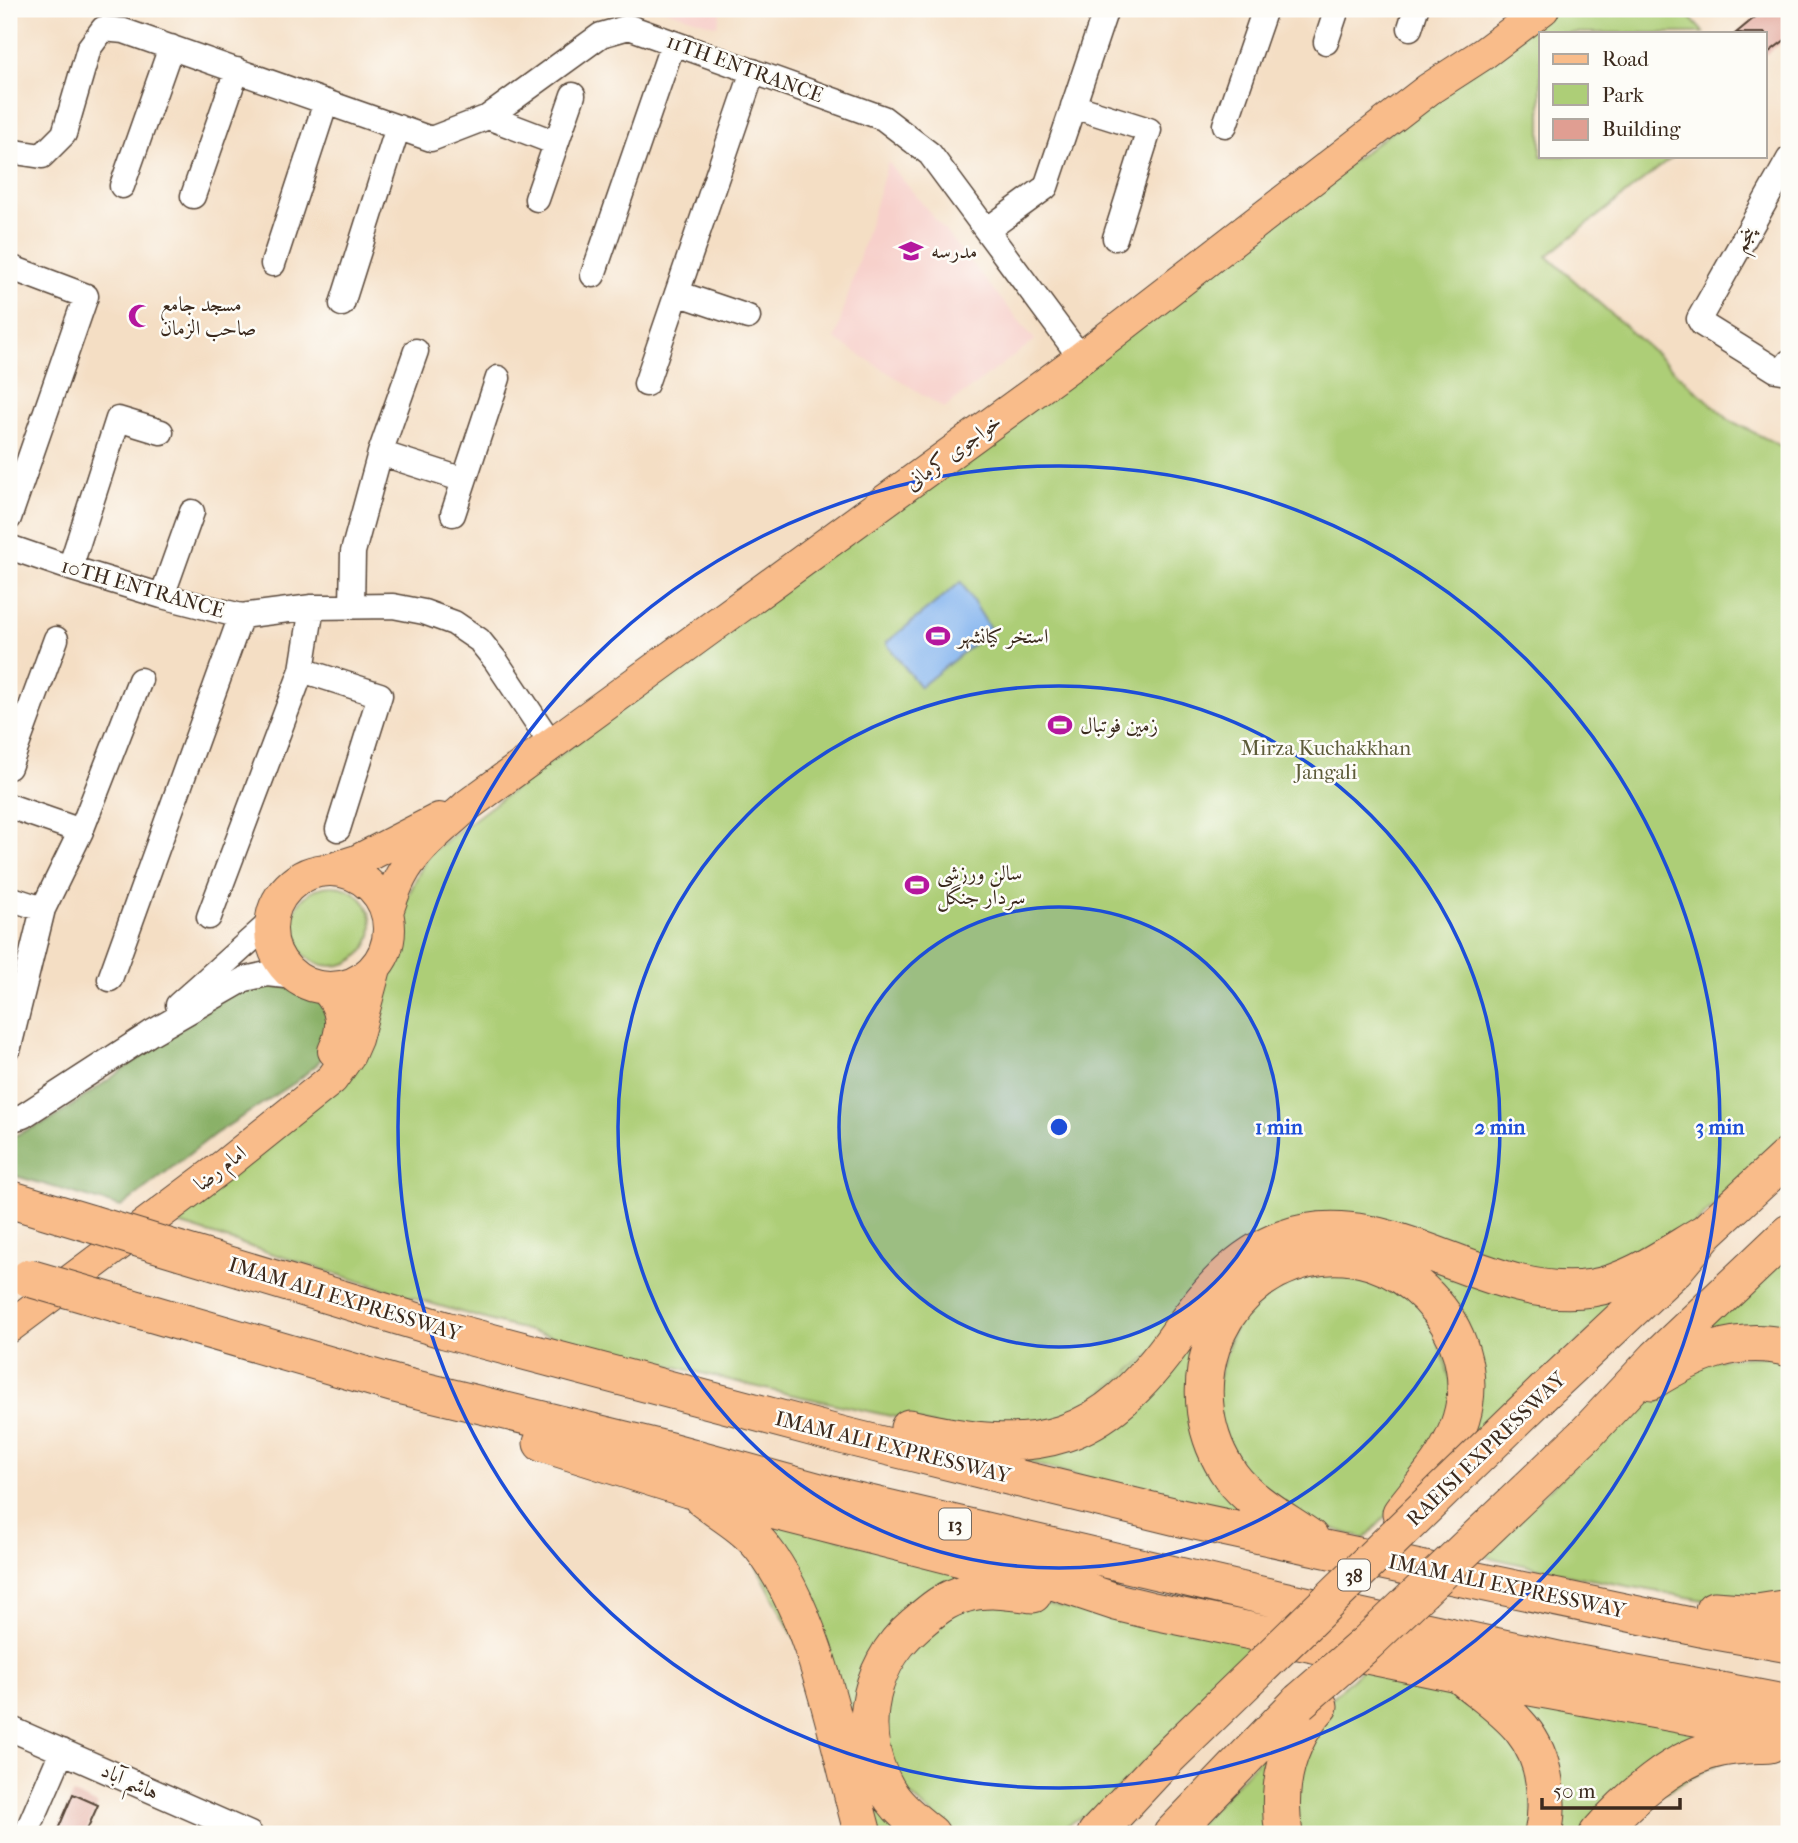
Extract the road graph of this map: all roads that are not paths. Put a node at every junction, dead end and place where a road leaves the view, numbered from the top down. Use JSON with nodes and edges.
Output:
{"nodes":[{"id":1,"x":1106,"y":9,"type":"edge"},
{"id":2,"x":1265,"y":9,"type":"edge"},
{"id":3,"x":1337,"y":9,"type":"edge"},
{"id":4,"x":1514,"y":9,"type":"edge"},
{"id":5,"x":1544,"y":9,"type":"edge"},
{"id":6,"x":1326,"y":42,"type":"dead end"},
{"id":7,"x":673,"y":43,"type":"junction"},
{"id":8,"x":171,"y":47,"type":"junction"},
{"id":9,"x":237,"y":70,"type":"junction"},
{"id":10,"x":753,"y":71,"type":"junction"},
{"id":11,"x":1429,"y":89,"type":"junction"},
{"id":12,"x":573,"y":95,"type":"dead end"},
{"id":13,"x":326,"y":102,"type":"junction"},
{"id":14,"x":1073,"y":106,"type":"junction"},
{"id":15,"x":488,"y":117,"type":"junction"},
{"id":16,"x":1225,"y":125,"type":"dead end"},
{"id":17,"x":398,"y":127,"type":"junction"},
{"id":18,"x":556,"y":143,"type":"junction"},
{"id":19,"x":9,"y":151,"type":"edge"},
{"id":20,"x":1789,"y":159,"type":"edge"},
{"id":21,"x":122,"y":186,"type":"dead end"},
{"id":22,"x":193,"y":196,"type":"dead end"},
{"id":23,"x":537,"y":199,"type":"dead end"},
{"id":24,"x":987,"y":230,"type":"junction"},
{"id":25,"x":1115,"y":238,"type":"dead end"},
{"id":26,"x":273,"y":264,"type":"dead end"},
{"id":27,"x":12,"y":268,"type":"dead end"},
{"id":28,"x":593,"y":275,"type":"dead end"},
{"id":29,"x":677,"y":293,"type":"junction"},
{"id":30,"x":342,"y":304,"type":"dead end"},
{"id":31,"x":748,"y":317,"type":"dead end"},
{"id":32,"x":416,"y":351,"type":"dead end"},
{"id":33,"x":1081,"y":358,"type":"junction"},
{"id":34,"x":1786,"y":367,"type":"edge"},
{"id":35,"x":498,"y":378,"type":"dead end"},
{"id":36,"x":646,"y":384,"type":"dead end"},
{"id":37,"x":161,"y":432,"type":"dead end"},
{"id":38,"x":380,"y":453,"type":"junction"},
{"id":39,"x":464,"y":480,"type":"junction"},
{"id":40,"x":192,"y":512,"type":"dead end"},
{"id":41,"x":453,"y":514,"type":"dead end"},
{"id":42,"x":9,"y":518,"type":"edge"},
{"id":43,"x":9,"y":547,"type":"edge"},
{"id":44,"x":69,"y":568,"type":"junction"},
{"id":45,"x":162,"y":596,"type":"junction"},
{"id":46,"x":352,"y":606,"type":"junction"},
{"id":47,"x":312,"y":607,"type":"junction"},
{"id":48,"x":241,"y":616,"type":"junction"},
{"id":49,"x":56,"y":639,"type":"dead end"},
{"id":50,"x":303,"y":670,"type":"junction"},
{"id":51,"x":140,"y":680,"type":"dead end"},
{"id":52,"x":552,"y":745,"type":"junction"},
{"id":53,"x":9,"y":767,"type":"edge"},
{"id":54,"x":468,"y":805,"type":"junction"},
{"id":55,"x":9,"y":806,"type":"edge"},
{"id":56,"x":338,"y":829,"type":"dead end"},
{"id":57,"x":81,"y":831,"type":"junction"},
{"id":58,"x":329,"y":870,"type":"junction"},
{"id":59,"x":9,"y":898,"type":"edge"},
{"id":60,"x":43,"y":909,"type":"junction"},
{"id":61,"x":387,"y":912,"type":"junction"},
{"id":62,"x":209,"y":917,"type":"dead end"},
{"id":63,"x":272,"y":921,"type":"junction"},
{"id":64,"x":375,"y":968,"type":"junction"},
{"id":65,"x":295,"y":977,"type":"junction"},
{"id":66,"x":110,"y":979,"type":"dead end"},
{"id":67,"x":326,"y":989,"type":"junction"},
{"id":68,"x":151,"y":1033,"type":"junction"},
{"id":69,"x":9,"y":1047,"type":"edge"},
{"id":70,"x":9,"y":1120,"type":"edge"},
{"id":71,"x":1789,"y":1155,"type":"edge"},
{"id":72,"x":9,"y":1199,"type":"edge"},
{"id":73,"x":1706,"y":1233,"type":"junction"},
{"id":74,"x":1789,"y":1233,"type":"edge"},
{"id":75,"x":16,"y":1284,"type":"edge"},
{"id":76,"x":9,"y":1327,"type":"edge"},
{"id":77,"x":1789,"y":1348,"type":"edge"},
{"id":78,"x":395,"y":1384,"type":"junction"},
{"id":79,"x":712,"y":1400,"type":"junction"},
{"id":80,"x":1620,"y":1400,"type":"junction"},
{"id":81,"x":688,"y":1489,"type":"junction"},
{"id":82,"x":1325,"y":1549,"type":"junction"},
{"id":83,"x":1380,"y":1550,"type":"junction"},
{"id":84,"x":1116,"y":1602,"type":"junction"},
{"id":85,"x":1789,"y":1608,"type":"edge"},
{"id":86,"x":1656,"y":1617,"type":"junction"},
{"id":87,"x":1789,"y":1644,"type":"edge"},
{"id":88,"x":1458,"y":1674,"type":"junction"},
{"id":89,"x":1312,"y":1700,"type":"junction"},
{"id":90,"x":1789,"y":1704,"type":"edge"},
{"id":91,"x":9,"y":1728,"type":"edge"},
{"id":92,"x":1789,"y":1734,"type":"edge"},
{"id":93,"x":1789,"y":1742,"type":"edge"},
{"id":94,"x":62,"y":1751,"type":"junction"},
{"id":95,"x":1103,"y":1826,"type":"edge"},
{"id":96,"x":26,"y":1834,"type":"edge"},
{"id":97,"x":250,"y":1834,"type":"edge"},
{"id":98,"x":863,"y":1834,"type":"edge"},
{"id":99,"x":931,"y":1834,"type":"edge"},
{"id":100,"x":1073,"y":1834,"type":"edge"},
{"id":101,"x":1172,"y":1834,"type":"edge"},
{"id":102,"x":1284,"y":1834,"type":"edge"},
{"id":103,"x":1543,"y":1834,"type":"edge"},
{"id":104,"x":1598,"y":1834,"type":"edge"}],
"edges":[{"from":1,"to":14,"type":"street"},
{"from":2,"to":16,"type":"street"},
{"from":3,"to":6,"type":"street"},
{"from":4,"to":11,"type":"main road"},
{"from":5,"to":11,"type":"main road"},
{"from":7,"to":10,"type":"street","name":"11TH ENTRANCE"},
{"from":7,"to":15,"type":"street","name":"11TH ENTRANCE"},
{"from":7,"to":28,"type":"street"},
{"from":8,"to":9,"type":"street","name":"11TH ENTRANCE"},
{"from":8,"to":19,"type":"street","name":"11TH ENTRANCE"},
{"from":8,"to":21,"type":"street"},
{"from":9,"to":13,"type":"street","name":"11TH ENTRANCE"},
{"from":9,"to":22,"type":"street"},
{"from":10,"to":24,"type":"street","name":"11TH ENTRANCE"},
{"from":10,"to":29,"type":"street"},
{"from":11,"to":33,"type":"main road","name":"خواجوی کرمانی"},
{"from":12,"to":18,"type":"street"},
{"from":13,"to":17,"type":"street","name":"11TH ENTRANCE"},
{"from":13,"to":26,"type":"street"},
{"from":14,"to":24,"type":"street"},
{"from":14,"to":25,"type":"street"},
{"from":15,"to":17,"type":"street","name":"11TH ENTRANCE"},
{"from":15,"to":18,"type":"street"},
{"from":17,"to":30,"type":"street"},
{"from":18,"to":23,"type":"street"},
{"from":20,"to":34,"type":"street","name":"پنجم"},
{"from":24,"to":33,"type":"street","name":"11TH ENTRANCE"},
{"from":27,"to":42,"type":"street"},
{"from":29,"to":31,"type":"street"},
{"from":29,"to":36,"type":"street"},
{"from":32,"to":38,"type":"street"},
{"from":33,"to":52,"type":"main road","name":"خواجوی کرمانی"},
{"from":35,"to":39,"type":"street"},
{"from":37,"to":44,"type":"street"},
{"from":38,"to":39,"type":"street"},
{"from":38,"to":46,"type":"street"},
{"from":39,"to":41,"type":"street"},
{"from":40,"to":45,"type":"street"},
{"from":43,"to":44,"type":"street","name":"10TH ENTRANCE"},
{"from":44,"to":45,"type":"street","name":"10TH ENTRANCE"},
{"from":45,"to":48,"type":"street","name":"10TH ENTRANCE"},
{"from":46,"to":47,"type":"street","name":"10TH ENTRANCE"},
{"from":46,"to":52,"type":"street","name":"10TH ENTRANCE"},
{"from":47,"to":48,"type":"street","name":"10TH ENTRANCE"},
{"from":47,"to":50,"type":"street"},
{"from":48,"to":66,"type":"street"},
{"from":49,"to":53,"type":"street"},
{"from":50,"to":56,"type":"street"},
{"from":50,"to":62,"type":"street"},
{"from":51,"to":57,"type":"street"},
{"from":52,"to":54,"type":"main road","name":"خواجوی کرمانی"},
{"from":54,"to":58,"type":"main road"},
{"from":54,"to":61,"type":"main road"},
{"from":55,"to":57,"type":"street"},
{"from":57,"to":60,"type":"street"},
{"from":58,"to":61,"type":"main road"},
{"from":58,"to":63,"type":"main road"},
{"from":59,"to":60,"type":"street"},
{"from":60,"to":69,"type":"street"},
{"from":61,"to":64,"type":"main road"},
{"from":63,"to":65,"type":"main road"},
{"from":63,"to":68,"type":"street"},
{"from":64,"to":67,"type":"main road"},
{"from":64,"to":76,"type":"main road","name":"امام رضا"},
{"from":65,"to":67,"type":"main road"},
{"from":65,"to":68,"type":"street"},
{"from":67,"to":75,"type":"main road","name":"امام رضا"},
{"from":68,"to":70,"type":"street"},
{"from":71,"to":73,"type":"highway","name":"RAEISI EXPRESSWAY","number":"38"},
{"from":72,"to":79,"type":"highway","name":"IMAM ALI EXPRESSWAY","bridge":true},
{"from":73,"to":79,"type":"highway"},
{"from":73,"to":83,"type":"highway","name":"RAEISI EXPRESSWAY","number":"38","bridge":true},
{"from":74,"to":80,"type":"highway"},
{"from":75,"to":78,"type":"highway","number":"13","bridge":true},
{"from":77,"to":80,"type":"highway"},
{"from":78,"to":81,"type":"highway"},
{"from":78,"to":90,"type":"highway","number":"13"},
{"from":79,"to":82,"type":"highway","name":"IMAM ALI EXPRESSWAY"},
{"from":80,"to":89,"type":"highway","bridge":true},
{"from":81,"to":84,"type":"highway"},
{"from":81,"to":98,"type":"highway"},
{"from":82,"to":83,"type":"highway"},
{"from":82,"to":86,"type":"highway","name":"IMAM ALI EXPRESSWAY"},
{"from":83,"to":95,"type":"highway","name":"RAEISI EXPRESSWAY","number":"38","bridge":true},
{"from":84,"to":88,"type":"highway"},
{"from":84,"to":99,"type":"highway"},
{"from":85,"to":86,"type":"highway"},
{"from":86,"to":87,"type":"highway","name":"IMAM ALI EXPRESSWAY"},
{"from":88,"to":92,"type":"highway"},
{"from":88,"to":103,"type":"highway"},
{"from":89,"to":101,"type":"highway"},
{"from":89,"to":102,"type":"highway"},
{"from":91,"to":94,"type":"street","name":"هاشم آباد"},
{"from":93,"to":104,"type":"highway"},
{"from":94,"to":96,"type":"street"},
{"from":94,"to":97,"type":"street","name":"هاشم آباد"},
{"from":95,"to":100,"type":"highway"}]}
